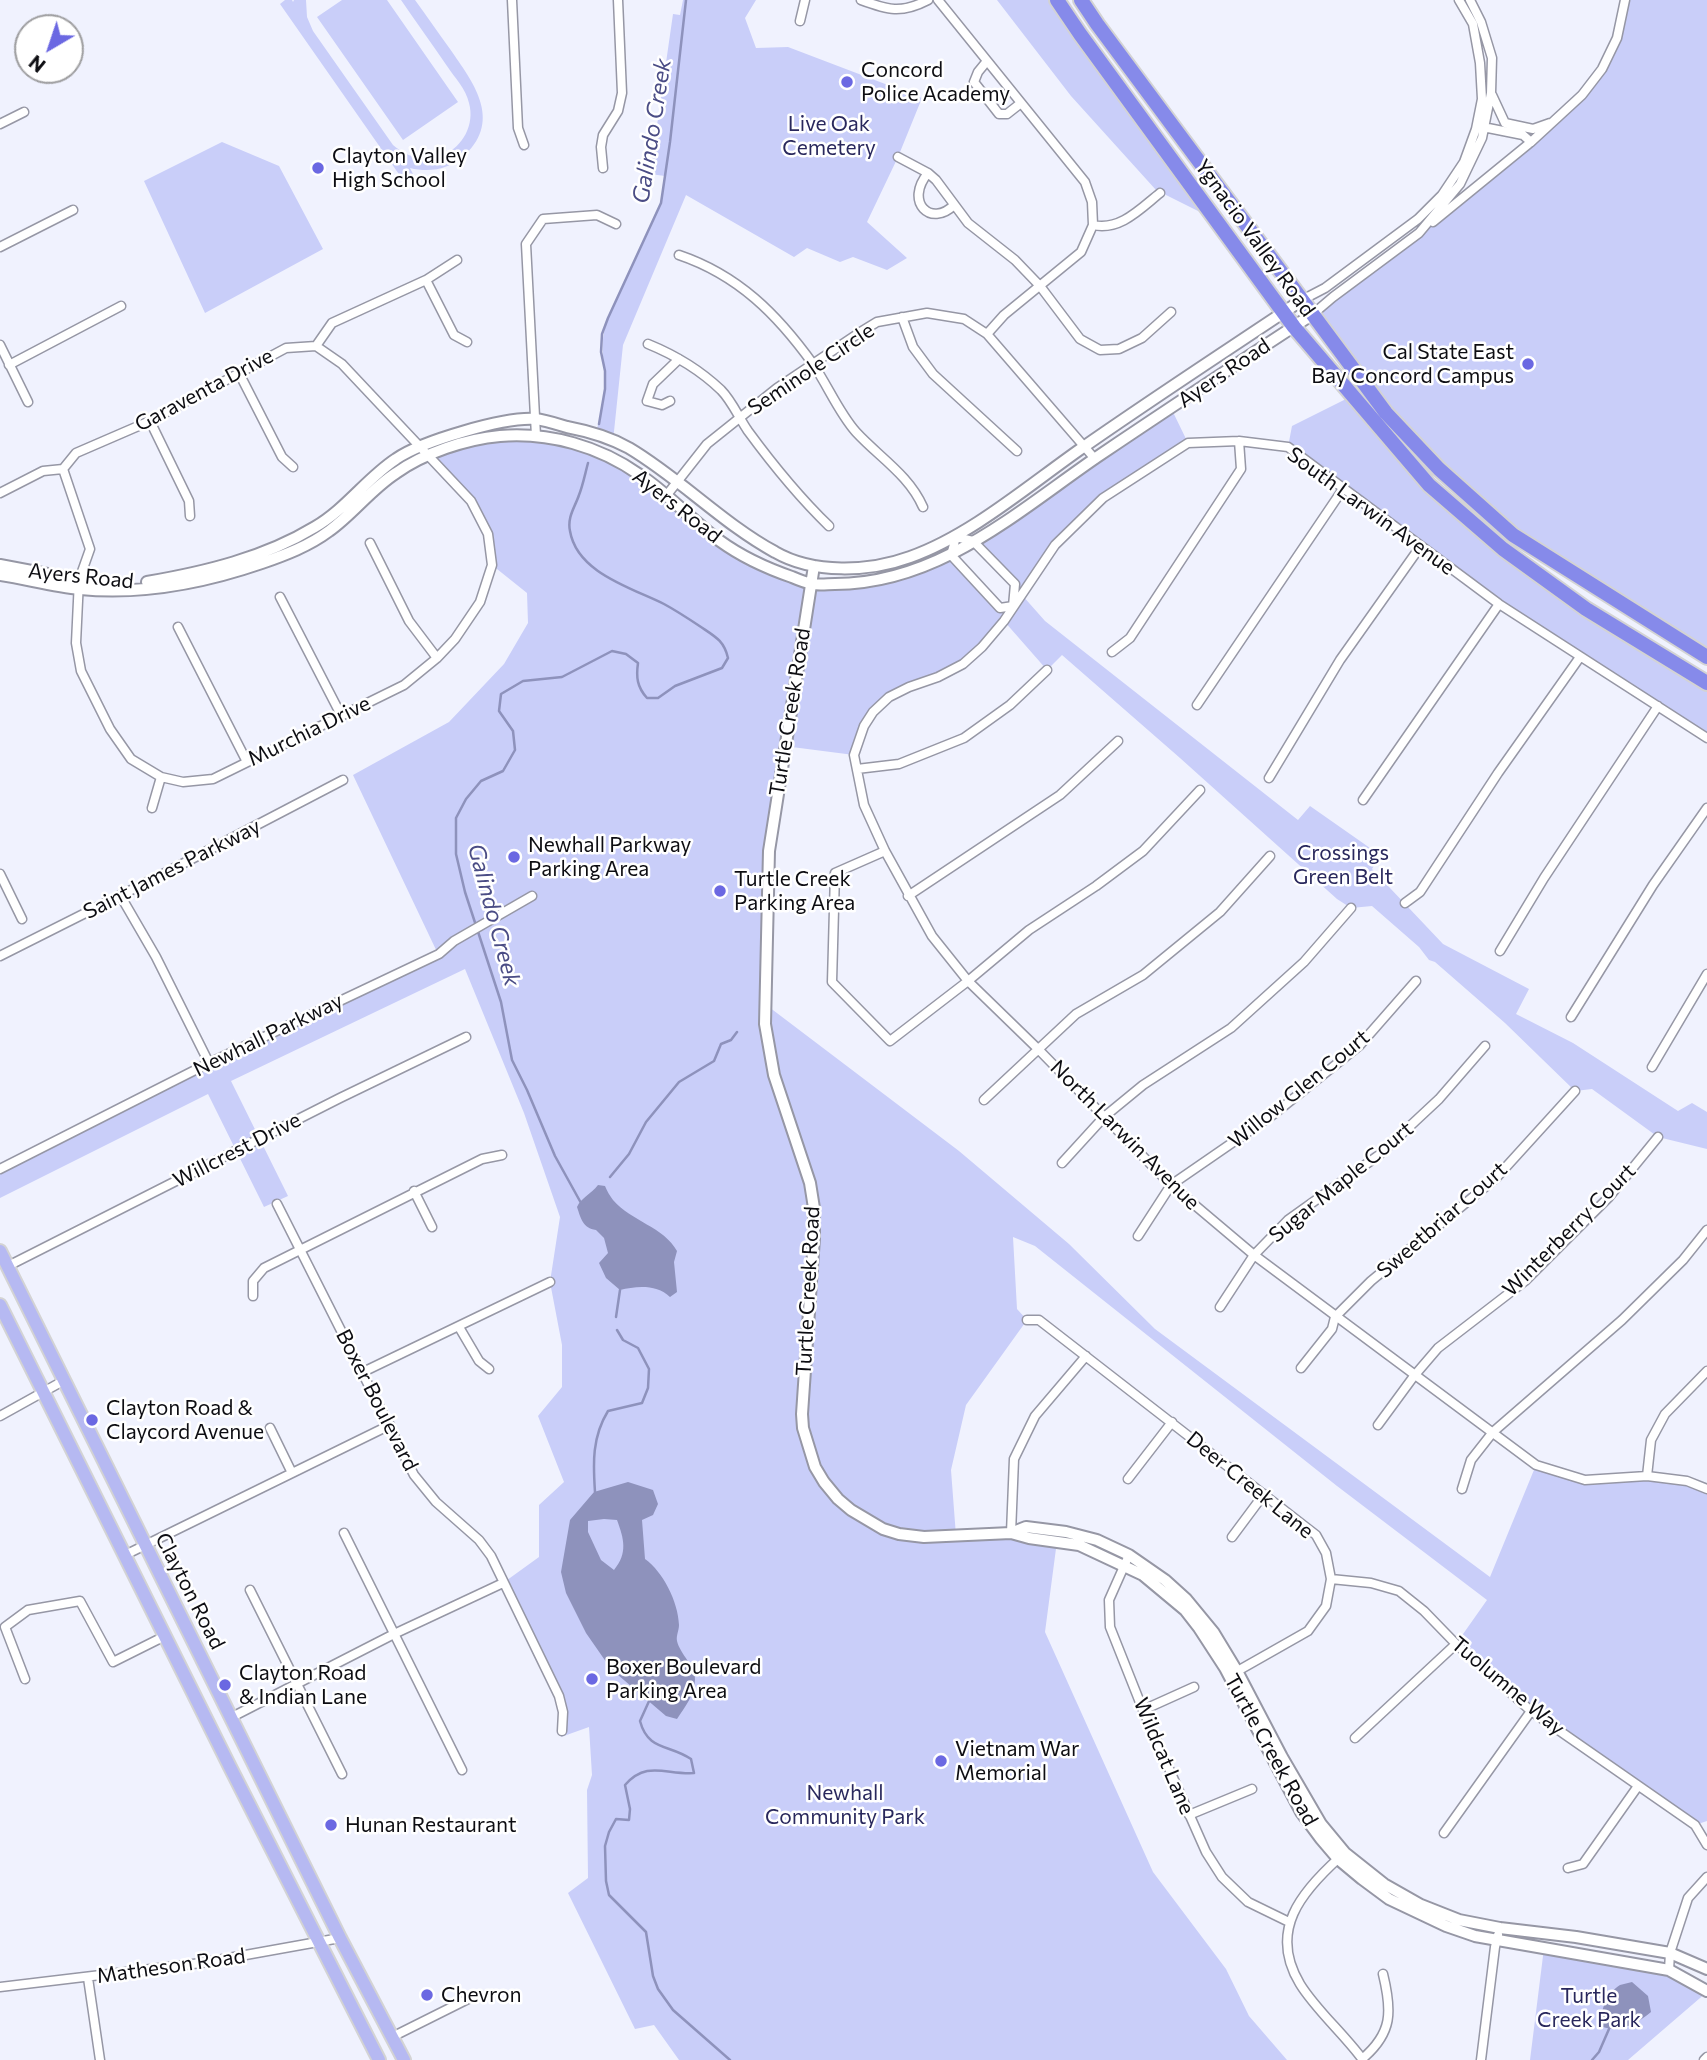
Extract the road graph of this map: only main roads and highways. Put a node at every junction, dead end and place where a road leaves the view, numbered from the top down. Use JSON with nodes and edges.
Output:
{"nodes":[{"id":1,"x":1057,"y":0,"type":"edge"},
{"id":2,"x":1081,"y":0,"type":"edge"},
{"id":3,"x":1707,"y":657,"type":"edge"},
{"id":4,"x":1707,"y":683,"type":"edge"},
{"id":5,"x":0,"y":1251,"type":"edge"},
{"id":6,"x":0,"y":1305,"type":"edge"},
{"id":7,"x":379,"y":2060,"type":"edge"},
{"id":8,"x":404,"y":2060,"type":"edge"}],
"edges":[{"from":1,"to":4,"type":"highway","name":"Ygnacio Valley Road"},
{"from":2,"to":3,"type":"highway","name":"Ygnacio Valley Road"},
{"from":5,"to":8,"type":"main road","name":"Clayton Road"},
{"from":6,"to":7,"type":"main road","name":"Clayton Road"}]}
